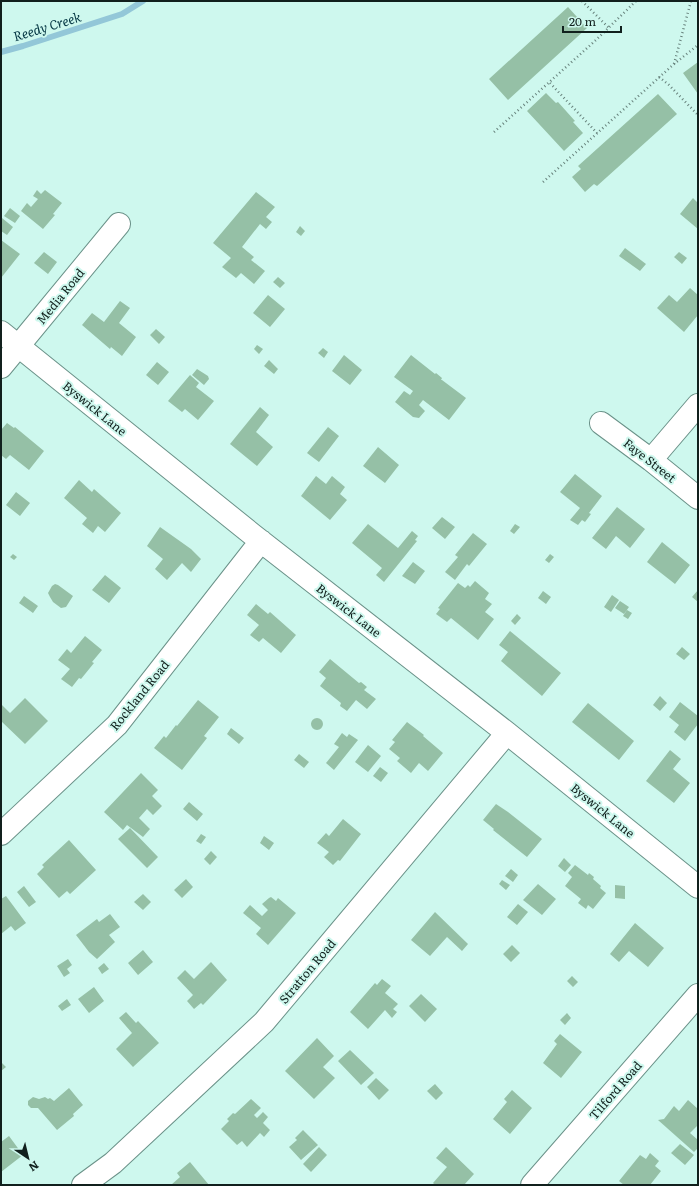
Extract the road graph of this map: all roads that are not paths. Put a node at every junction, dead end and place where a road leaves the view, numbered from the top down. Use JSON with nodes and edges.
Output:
{"nodes":[{"id":1,"x":119,"y":224,"type":"dead end"},
{"id":2,"x":1,"y":332,"type":"edge"},
{"id":3,"x":18,"y":346,"type":"junction"},
{"id":4,"x":1,"y":368,"type":"edge"},
{"id":5,"x":698,"y":405,"type":"edge"},
{"id":6,"x":600,"y":423,"type":"dead end"},
{"id":7,"x":651,"y":460,"type":"junction"},
{"id":8,"x":698,"y":498,"type":"edge"},
{"id":9,"x":261,"y":541,"type":"junction"},
{"id":10,"x":507,"y":733,"type":"junction"},
{"id":11,"x":1,"y":834,"type":"edge"},
{"id":12,"x":698,"y":886,"type":"edge"},
{"id":13,"x":698,"y":995,"type":"edge"},
{"id":14,"x":83,"y":1185,"type":"edge"},
{"id":15,"x":532,"y":1185,"type":"edge"}],
"edges":[{"from":1,"to":3,"type":"street","name":"Media Road"},
{"from":2,"to":3,"type":"street","name":"Byswick Lane"},
{"from":3,"to":4,"type":"street","name":"Media Road"},
{"from":3,"to":9,"type":"street","name":"Byswick Lane"},
{"from":5,"to":7,"type":"street"},
{"from":6,"to":7,"type":"street","name":"Faye Street"},
{"from":7,"to":8,"type":"street","name":"Faye Street"},
{"from":9,"to":10,"type":"street","name":"Byswick Lane"},
{"from":9,"to":11,"type":"street","name":"Rockland Road"},
{"from":10,"to":12,"type":"street","name":"Byswick Lane"},
{"from":10,"to":14,"type":"street","name":"Stratton Road"},
{"from":13,"to":15,"type":"street","name":"Tilford Road"}]}
